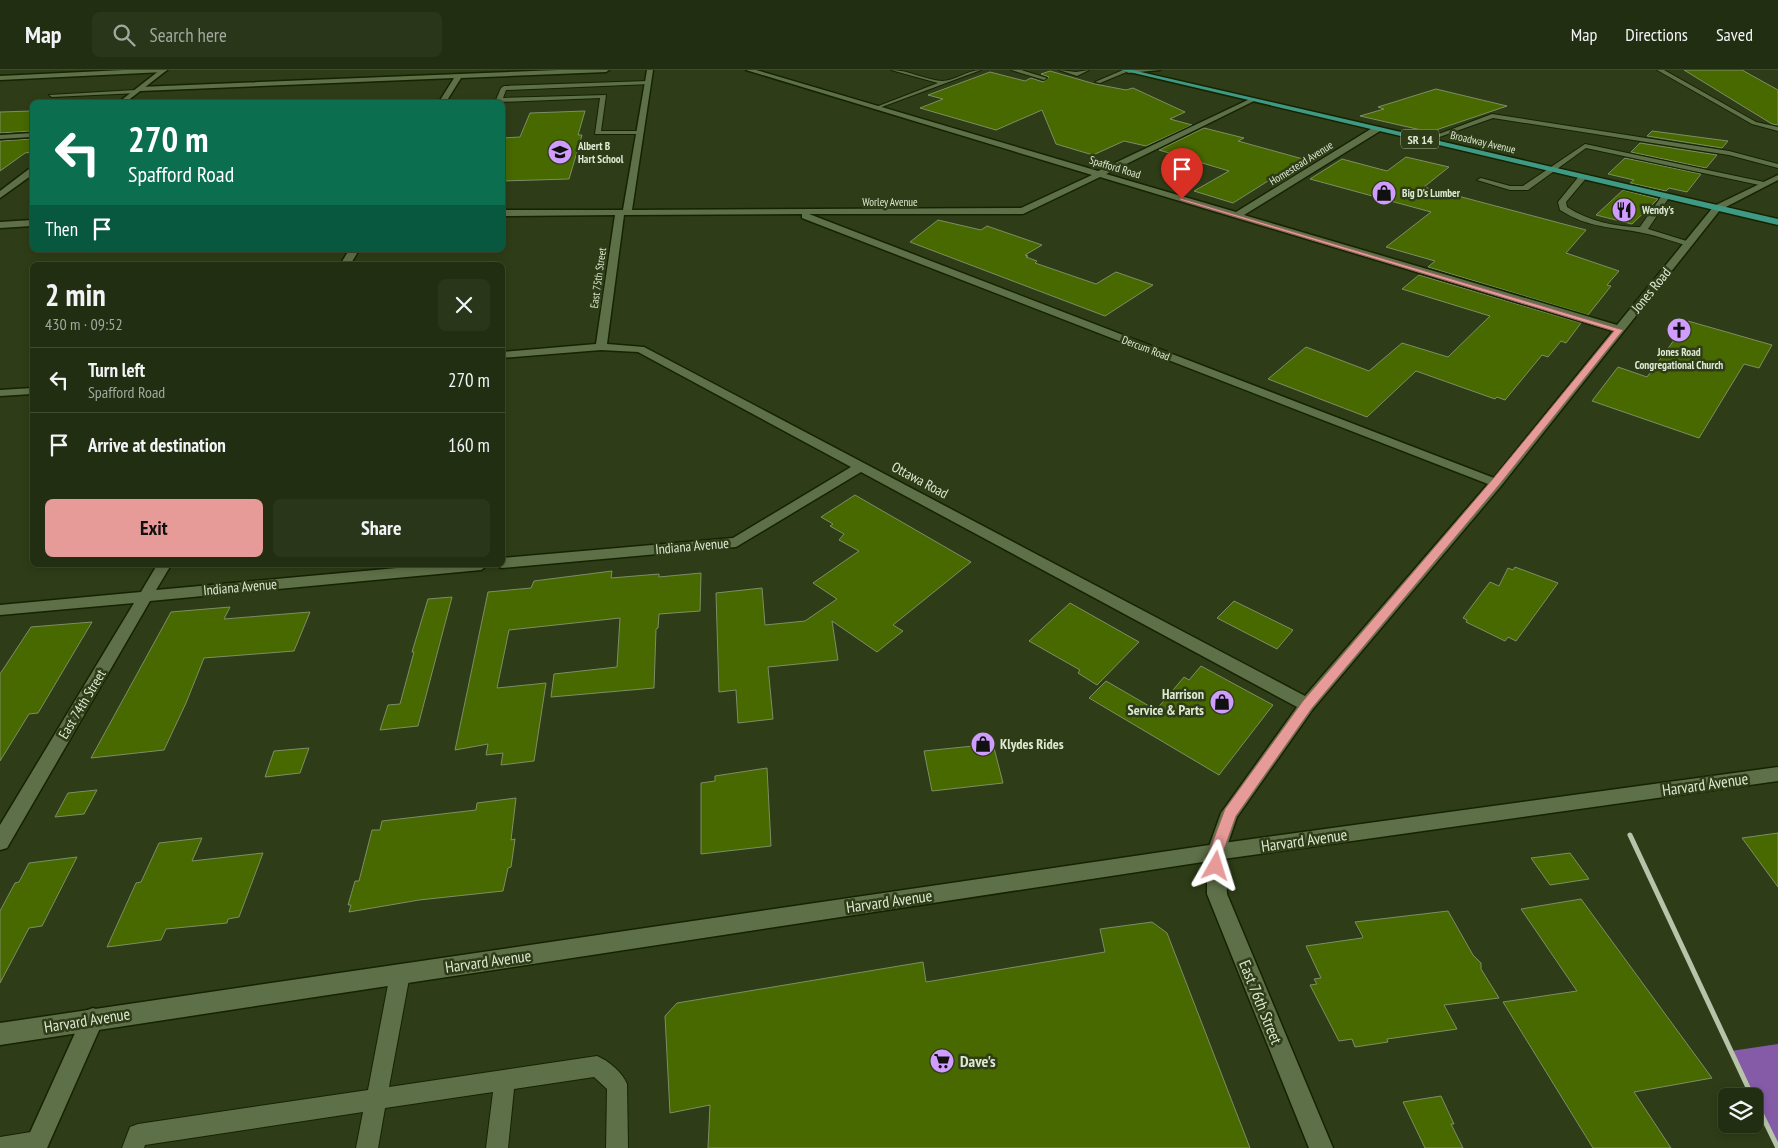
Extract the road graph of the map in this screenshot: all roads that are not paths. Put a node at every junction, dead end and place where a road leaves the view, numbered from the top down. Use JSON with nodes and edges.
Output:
{"nodes":[{"id":1,"x":164,"y":70,"type":"edge"},
{"id":2,"x":606,"y":70,"type":"edge"},
{"id":3,"x":650,"y":70,"type":"edge"},
{"id":4,"x":749,"y":70,"type":"edge"},
{"id":5,"x":894,"y":70,"type":"edge"},
{"id":6,"x":978,"y":70,"type":"edge"},
{"id":7,"x":1014,"y":70,"type":"edge"},
{"id":8,"x":1062,"y":70,"type":"edge"},
{"id":9,"x":1086,"y":70,"type":"edge"},
{"id":10,"x":1157,"y":70,"type":"edge"},
{"id":11,"x":1660,"y":70,"type":"edge"},
{"id":12,"x":1126,"y":71,"type":"edge"},
{"id":13,"x":344,"y":75,"type":"dead end"},
{"id":14,"x":459,"y":76,"type":"junction"},
{"id":15,"x":0,"y":78,"type":"edge"},
{"id":16,"x":1044,"y":78,"type":"dead end"},
{"id":17,"x":338,"y":81,"type":"junction"},
{"id":18,"x":1098,"y":82,"type":"dead end"},
{"id":19,"x":648,"y":83,"type":"junction"},
{"id":20,"x":944,"y":83,"type":"junction"},
{"id":21,"x":607,"y":84,"type":"junction"},
{"id":22,"x":138,"y":90,"type":"junction"},
{"id":23,"x":52,"y":95,"type":"dead end"},
{"id":24,"x":604,"y":96,"type":"junction"},
{"id":25,"x":125,"y":100,"type":"edge"},
{"id":26,"x":444,"y":100,"type":"edge"},
{"id":27,"x":1252,"y":100,"type":"junction"},
{"id":28,"x":878,"y":108,"type":"junction"},
{"id":29,"x":1377,"y":129,"type":"junction"},
{"id":30,"x":1778,"y":129,"type":"edge"},
{"id":31,"x":642,"y":132,"type":"junction"},
{"id":32,"x":30,"y":135,"type":"edge"},
{"id":33,"x":0,"y":137,"type":"edge"},
{"id":34,"x":1426,"y":140,"type":"junction"},
{"id":35,"x":1778,"y":166,"type":"edge"},
{"id":36,"x":1550,"y":169,"type":"junction"},
{"id":37,"x":30,"y":172,"type":"edge"},
{"id":38,"x":1098,"y":174,"type":"junction"},
{"id":39,"x":1583,"y":177,"type":"junction"},
{"id":40,"x":1778,"y":177,"type":"edge"},
{"id":41,"x":1481,"y":180,"type":"dead end"},
{"id":42,"x":1764,"y":184,"type":"junction"},
{"id":43,"x":0,"y":195,"type":"edge"},
{"id":44,"x":1666,"y":196,"type":"junction"},
{"id":45,"x":1717,"y":208,"type":"junction"},
{"id":46,"x":505,"y":213,"type":"edge"},
{"id":47,"x":624,"y":213,"type":"junction"},
{"id":48,"x":796,"y":213,"type":"junction"},
{"id":49,"x":1238,"y":215,"type":"junction"},
{"id":50,"x":1778,"y":222,"type":"edge"},
{"id":51,"x":30,"y":224,"type":"edge"},
{"id":52,"x":0,"y":225,"type":"edge"},
{"id":53,"x":1642,"y":230,"type":"junction"},
{"id":54,"x":1689,"y":242,"type":"junction"},
{"id":55,"x":1619,"y":330,"type":"junction"},
{"id":56,"x":601,"y":347,"type":"junction"},
{"id":57,"x":505,"y":355,"type":"edge"},
{"id":58,"x":30,"y":391,"type":"edge"},
{"id":59,"x":0,"y":393,"type":"edge"},
{"id":60,"x":861,"y":467,"type":"junction"},
{"id":61,"x":1496,"y":482,"type":"junction"},
{"id":62,"x":505,"y":563,"type":"edge"},
{"id":63,"x":163,"y":567,"type":"edge"},
{"id":64,"x":459,"y":567,"type":"edge"},
{"id":65,"x":146,"y":595,"type":"junction"},
{"id":66,"x":0,"y":610,"type":"edge"},
{"id":67,"x":1307,"y":705,"type":"junction"},
{"id":68,"x":1778,"y":774,"type":"edge"},
{"id":69,"x":0,"y":842,"type":"edge"},
{"id":70,"x":1216,"y":852,"type":"junction"},
{"id":71,"x":400,"y":974,"type":"junction"},
{"id":72,"x":93,"y":1019,"type":"junction"},
{"id":73,"x":0,"y":1034,"type":"edge"},
{"id":74,"x":505,"y":1079,"type":"junction"},
{"id":75,"x":377,"y":1098,"type":"junction"},
{"id":76,"x":36,"y":1145,"type":"edge"},
{"id":77,"x":0,"y":1148,"type":"edge"},
{"id":78,"x":133,"y":1148,"type":"edge"},
{"id":79,"x":367,"y":1148,"type":"edge"},
{"id":80,"x":497,"y":1148,"type":"edge"},
{"id":81,"x":617,"y":1148,"type":"edge"},
{"id":82,"x":1321,"y":1148,"type":"edge"}],
"edges":[{"from":1,"to":15,"type":"street"},
{"from":1,"to":22,"type":"street"},
{"from":2,"to":14,"type":"street"},
{"from":3,"to":19,"type":"street","name":"East 75th Street"},
{"from":4,"to":28,"type":"street","name":"Spafford Road"},
{"from":5,"to":20,"type":"lane"},
{"from":6,"to":20,"type":"lane"},
{"from":7,"to":16,"type":"lane"},
{"from":8,"to":9,"type":"lane"},
{"from":10,"to":12,"type":"street"},
{"from":11,"to":30,"type":"lane"},
{"from":12,"to":18,"type":"lane"},
{"from":12,"to":27,"type":"main road","name":"Broadway Avenue","number":"SR 14"},
{"from":13,"to":17,"type":"street"},
{"from":14,"to":17,"type":"street"},
{"from":14,"to":26,"type":"street"},
{"from":17,"to":22,"type":"street"},
{"from":19,"to":21,"type":"lane"},
{"from":19,"to":31,"type":"street","name":"East 75th Street"},
{"from":20,"to":28,"type":"lane"},
{"from":21,"to":24,"type":"lane"},
{"from":21,"to":24,"type":"lane"},
{"from":22,"to":23,"type":"lane"},
{"from":22,"to":25,"type":"street"},
{"from":24,"to":31,"type":"lane"},
{"from":27,"to":29,"type":"main road","name":"Broadway Avenue","number":"SR 14"},
{"from":27,"to":38,"type":"street","name":"Worley Avenue"},
{"from":28,"to":38,"type":"street","name":"Spafford Road"},
{"from":29,"to":34,"type":"main road","name":"Broadway Avenue","number":"SR 14"},
{"from":29,"to":49,"type":"street","name":"Homestead Avenue"},
{"from":31,"to":47,"type":"street","name":"East 75th Street"},
{"from":32,"to":33,"type":"street"},
{"from":34,"to":35,"type":"lane"},
{"from":34,"to":36,"type":"main road","name":"Broadway Avenue","number":"SR 14"},
{"from":36,"to":39,"type":"main road","name":"Broadway Avenue","number":"SR 14"},
{"from":36,"to":41,"type":"lane"},
{"from":36,"to":42,"type":"lane"},
{"from":37,"to":43,"type":"street"},
{"from":38,"to":48,"type":"street","name":"Worley Avenue"},
{"from":38,"to":49,"type":"street","name":"Spafford Road"},
{"from":39,"to":44,"type":"main road","name":"Broadway Avenue","number":"SR 14"},
{"from":39,"to":53,"type":"lane"},
{"from":40,"to":42,"type":"street","name":"Jones Road"},
{"from":42,"to":45,"type":"street","name":"Jones Road"},
{"from":44,"to":45,"type":"main road","name":"Broadway Avenue","number":"SR 14"},
{"from":44,"to":53,"type":"lane"},
{"from":45,"to":50,"type":"main road","name":"Broadway Avenue","number":"SR 14"},
{"from":45,"to":54,"type":"street","name":"Jones Road"},
{"from":46,"to":47,"type":"street","name":"Worley Avenue"},
{"from":47,"to":48,"type":"street","name":"Worley Avenue"},
{"from":47,"to":56,"type":"street","name":"East 75th Street"},
{"from":48,"to":61,"type":"street","name":"Dercum Road"},
{"from":49,"to":55,"type":"street","name":"Spafford Road"},
{"from":51,"to":52,"type":"street"},
{"from":53,"to":54,"type":"lane"},
{"from":54,"to":55,"type":"street","name":"Jones Road"},
{"from":55,"to":61,"type":"street","name":"Jones Road"},
{"from":56,"to":57,"type":"street","name":"Ottawa Road"},
{"from":56,"to":60,"type":"street","name":"Ottawa Road"},
{"from":58,"to":59,"type":"street"},
{"from":60,"to":62,"type":"street","name":"Indiana Avenue"},
{"from":60,"to":67,"type":"street","name":"Ottawa Road"},
{"from":61,"to":67,"type":"street","name":"Jones Road"},
{"from":63,"to":65,"type":"street","name":"East 74th Street"},
{"from":64,"to":65,"type":"street","name":"Indiana Avenue"},
{"from":65,"to":66,"type":"street","name":"Indiana Avenue"},
{"from":65,"to":69,"type":"street","name":"East 74th Street"},
{"from":67,"to":70,"type":"street","name":"Jones Road"},
{"from":68,"to":70,"type":"street","name":"Harvard Avenue"},
{"from":70,"to":71,"type":"street","name":"Harvard Avenue"},
{"from":70,"to":82,"type":"street","name":"East 76th Street"},
{"from":71,"to":72,"type":"street","name":"Harvard Avenue"},
{"from":71,"to":75,"type":"lane"},
{"from":72,"to":73,"type":"street","name":"Harvard Avenue"},
{"from":72,"to":76,"type":"street"},
{"from":74,"to":75,"type":"lane"},
{"from":74,"to":80,"type":"lane"},
{"from":74,"to":81,"type":"lane"},
{"from":75,"to":78,"type":"lane"},
{"from":75,"to":79,"type":"lane"},
{"from":76,"to":77,"type":"lane"}]}
